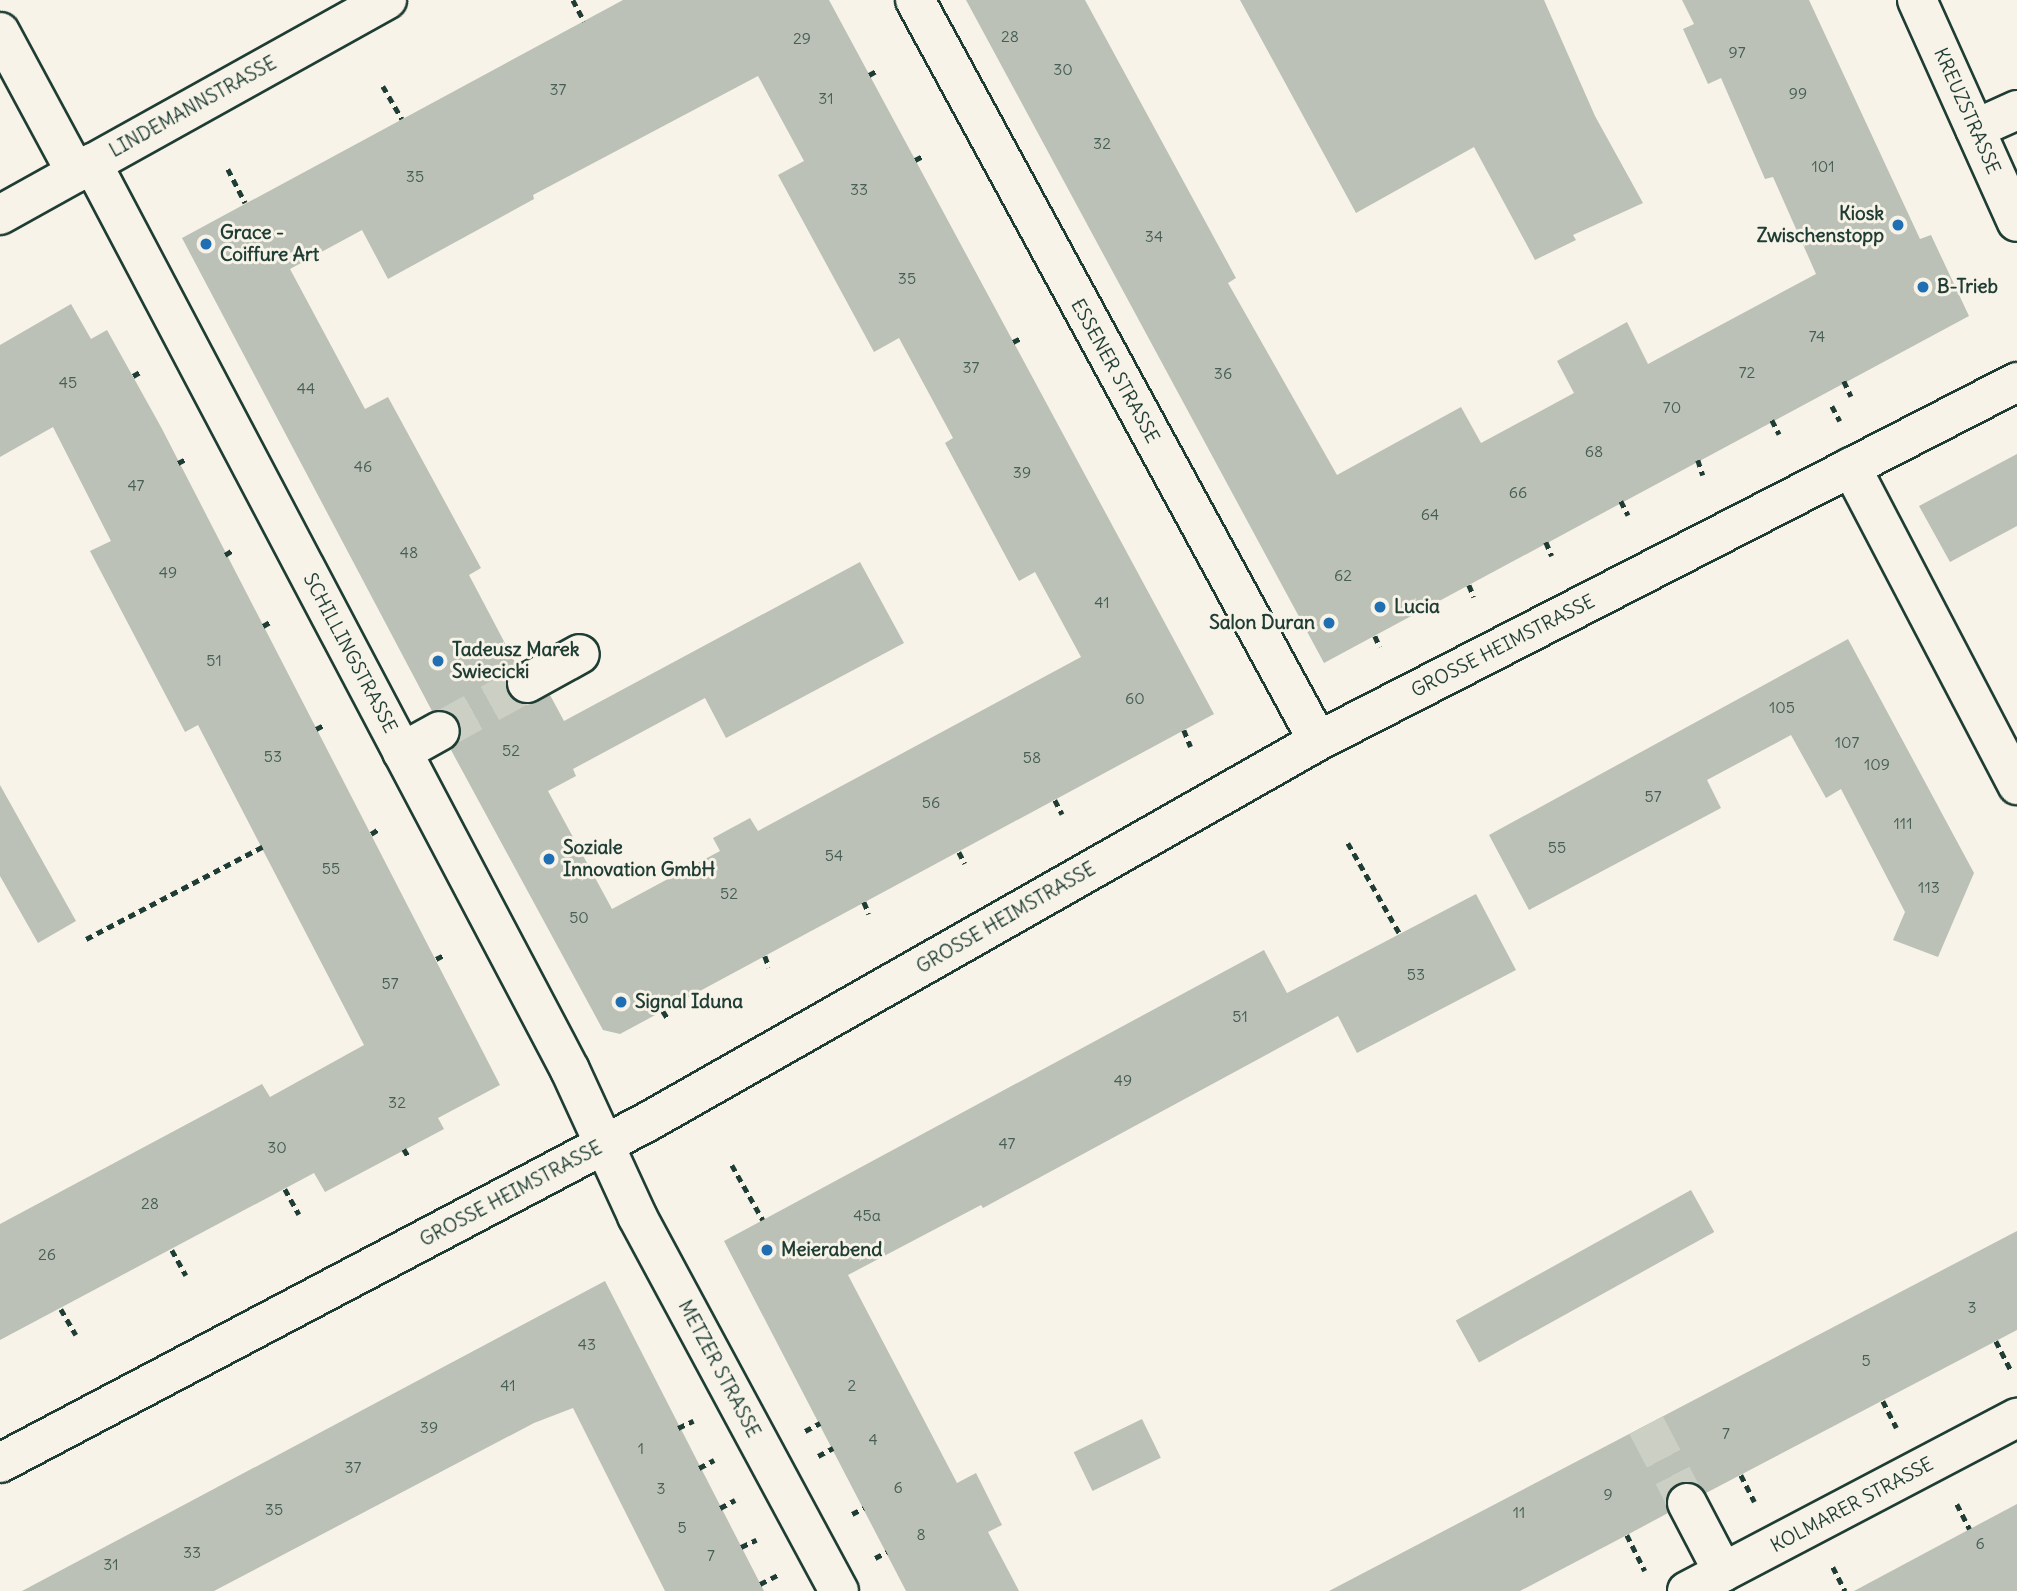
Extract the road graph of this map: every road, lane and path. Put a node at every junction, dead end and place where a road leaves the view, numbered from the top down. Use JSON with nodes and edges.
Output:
{"nodes":[{"id":1,"x":387,"y":0,"type":"edge"},
{"id":2,"x":573,"y":0,"type":"edge"},
{"id":3,"x":915,"y":0,"type":"edge"},
{"id":4,"x":1917,"y":0,"type":"edge"},
{"id":5,"x":584,"y":21,"type":"dead end"},
{"id":6,"x":0,"y":32,"type":"edge"},
{"id":7,"x":878,"y":70,"type":"dead end"},
{"id":8,"x":869,"y":75,"type":"dead end"},
{"id":9,"x":383,"y":86,"type":"dead end"},
{"id":10,"x":2017,"y":110,"type":"edge"},
{"id":11,"x":402,"y":119,"type":"dead end"},
{"id":12,"x":1975,"y":129,"type":"junction"},
{"id":13,"x":925,"y":155,"type":"dead end"},
{"id":14,"x":915,"y":160,"type":"dead end"},
{"id":15,"x":84,"y":168,"type":"junction"},
{"id":16,"x":228,"y":169,"type":"dead end"},
{"id":17,"x":245,"y":203,"type":"dead end"},
{"id":18,"x":0,"y":215,"type":"edge"},
{"id":19,"x":2017,"y":222,"type":"edge"},
{"id":20,"x":1023,"y":337,"type":"dead end"},
{"id":21,"x":1013,"y":342,"type":"dead end"},
{"id":22,"x":140,"y":372,"type":"dead end"},
{"id":23,"x":133,"y":376,"type":"dead end"},
{"id":24,"x":1844,"y":381,"type":"dead end"},
{"id":25,"x":2017,"y":382,"type":"edge"},
{"id":26,"x":1851,"y":396,"type":"dead end"},
{"id":27,"x":1772,"y":420,"type":"dead end"},
{"id":28,"x":1779,"y":435,"type":"dead end"},
{"id":29,"x":186,"y":459,"type":"dead end"},
{"id":30,"x":1698,"y":460,"type":"dead end"},
{"id":31,"x":178,"y":463,"type":"dead end"},
{"id":32,"x":1851,"y":467,"type":"junction"},
{"id":33,"x":1703,"y":475,"type":"dead end"},
{"id":34,"x":1621,"y":501,"type":"dead end"},
{"id":35,"x":1628,"y":515,"type":"dead end"},
{"id":36,"x":1546,"y":542,"type":"dead end"},
{"id":37,"x":233,"y":550,"type":"dead end"},
{"id":38,"x":225,"y":555,"type":"dead end"},
{"id":39,"x":1552,"y":556,"type":"dead end"},
{"id":40,"x":1469,"y":585,"type":"dead end"},
{"id":41,"x":1474,"y":597,"type":"dead end"},
{"id":42,"x":270,"y":622,"type":"dead end"},
{"id":43,"x":264,"y":626,"type":"dead end"},
{"id":44,"x":1375,"y":636,"type":"dead end"},
{"id":45,"x":1380,"y":647,"type":"dead end"},
{"id":46,"x":580,"y":654,"type":"dead end"},
{"id":47,"x":527,"y":683,"type":"tunnel mouth"},
{"id":48,"x":324,"y":724,"type":"dead end"},
{"id":49,"x":316,"y":729,"type":"dead end"},
{"id":50,"x":1184,"y":730,"type":"dead end"},
{"id":51,"x":440,"y":731,"type":"tunnel mouth"},
{"id":52,"x":1318,"y":741,"type":"junction"},
{"id":53,"x":1191,"y":747,"type":"dead end"},
{"id":54,"x":402,"y":752,"type":"junction"},
{"id":55,"x":2017,"y":785,"type":"edge"},
{"id":56,"x":1055,"y":800,"type":"dead end"},
{"id":57,"x":1062,"y":814,"type":"dead end"},
{"id":58,"x":379,"y":829,"type":"dead end"},
{"id":59,"x":371,"y":834,"type":"dead end"},
{"id":60,"x":1348,"y":843,"type":"dead end"},
{"id":61,"x":262,"y":847,"type":"dead end"},
{"id":62,"x":958,"y":852,"type":"dead end"},
{"id":63,"x":965,"y":864,"type":"dead end"},
{"id":64,"x":864,"y":902,"type":"dead end"},
{"id":65,"x":869,"y":914,"type":"dead end"},
{"id":66,"x":1400,"y":934,"type":"dead end"},
{"id":67,"x":86,"y":939,"type":"dead end"},
{"id":68,"x":444,"y":955,"type":"dead end"},
{"id":69,"x":765,"y":956,"type":"dead end"},
{"id":70,"x":436,"y":959,"type":"dead end"},
{"id":71,"x":769,"y":967,"type":"dead end"},
{"id":72,"x":663,"y":1011,"type":"dead end"},
{"id":73,"x":668,"y":1019,"type":"dead end"},
{"id":74,"x":607,"y":1144,"type":"junction"},
{"id":75,"x":404,"y":1149,"type":"dead end"},
{"id":76,"x":408,"y":1156,"type":"dead end"},
{"id":77,"x":732,"y":1165,"type":"dead end"},
{"id":78,"x":285,"y":1189,"type":"dead end"},
{"id":79,"x":299,"y":1214,"type":"dead end"},
{"id":80,"x":763,"y":1220,"type":"dead end"},
{"id":81,"x":172,"y":1250,"type":"dead end"},
{"id":82,"x":186,"y":1275,"type":"dead end"},
{"id":83,"x":61,"y":1309,"type":"dead end"},
{"id":84,"x":76,"y":1335,"type":"dead end"},
{"id":85,"x":1996,"y":1341,"type":"dead end"},
{"id":86,"x":2017,"y":1381,"type":"edge"},
{"id":87,"x":1883,"y":1401,"type":"dead end"},
{"id":88,"x":2017,"y":1418,"type":"edge"},
{"id":89,"x":1899,"y":1431,"type":"dead end"},
{"id":90,"x":0,"y":1463,"type":"edge"},
{"id":91,"x":1741,"y":1475,"type":"dead end"},
{"id":92,"x":1953,"y":1498,"type":"dead end"},
{"id":93,"x":1687,"y":1503,"type":"tunnel mouth"},
{"id":94,"x":1757,"y":1505,"type":"dead end"},
{"id":95,"x":1970,"y":1529,"type":"dead end"},
{"id":96,"x":1627,"y":1535,"type":"dead end"},
{"id":97,"x":1826,"y":1554,"type":"dead end"},
{"id":98,"x":1723,"y":1572,"type":"junction"},
{"id":99,"x":1647,"y":1575,"type":"dead end"},
{"id":100,"x":839,"y":1591,"type":"edge"},
{"id":101,"x":1687,"y":1591,"type":"edge"},
{"id":102,"x":1845,"y":1591,"type":"edge"}],
"edges":[{"from":1,"to":15,"type":"street","name":"LINDEMANNSTRASSE"},
{"from":2,"to":5,"type":"path"},
{"from":3,"to":52,"type":"street","name":"ESSENER STRASSE"},
{"from":4,"to":12,"type":"street","name":"KREUZSTRASSE"},
{"from":6,"to":15,"type":"street","name":"SCHILLINGSTRASSE"},
{"from":7,"to":8,"type":"path"},
{"from":9,"to":11,"type":"path"},
{"from":10,"to":12,"type":"street"},
{"from":12,"to":19,"type":"street","name":"KREUZSTRASSE"},
{"from":13,"to":14,"type":"path"},
{"from":15,"to":18,"type":"street","name":"LINDEMANNSTRASSE"},
{"from":15,"to":54,"type":"street","name":"SCHILLINGSTRASSE"},
{"from":16,"to":17,"type":"path"},
{"from":20,"to":21,"type":"path"},
{"from":22,"to":23,"type":"path"},
{"from":24,"to":26,"type":"path"},
{"from":25,"to":32,"type":"street","name":"GROSSE HEIMSTRASSE"},
{"from":27,"to":28,"type":"path"},
{"from":29,"to":31,"type":"path"},
{"from":30,"to":33,"type":"path"},
{"from":32,"to":52,"type":"street","name":"GROSSE HEIMSTRASSE"},
{"from":32,"to":55,"type":"street"},
{"from":34,"to":35,"type":"path"},
{"from":36,"to":39,"type":"path"},
{"from":37,"to":38,"type":"path"},
{"from":40,"to":41,"type":"path"},
{"from":42,"to":43,"type":"path"},
{"from":44,"to":45,"type":"path"},
{"from":46,"to":47,"type":"street"},
{"from":48,"to":49,"type":"path"},
{"from":50,"to":53,"type":"path"},
{"from":51,"to":54,"type":"street"},
{"from":52,"to":74,"type":"street","name":"GROSSE HEIMSTRASSE"},
{"from":54,"to":74,"type":"street","name":"SCHILLINGSTRASSE"},
{"from":56,"to":57,"type":"path"},
{"from":58,"to":59,"type":"path"},
{"from":60,"to":66,"type":"path"},
{"from":61,"to":67,"type":"path"},
{"from":62,"to":63,"type":"path"},
{"from":64,"to":65,"type":"path"},
{"from":68,"to":70,"type":"path"},
{"from":69,"to":71,"type":"path"},
{"from":72,"to":73,"type":"path"},
{"from":74,"to":90,"type":"street","name":"GROSSE HEIMSTRASSE"},
{"from":74,"to":100,"type":"street","name":"METZER STRASSE"},
{"from":75,"to":76,"type":"path"},
{"from":77,"to":80,"type":"path"},
{"from":78,"to":79,"type":"path"},
{"from":81,"to":82,"type":"path"},
{"from":83,"to":84,"type":"path"},
{"from":85,"to":86,"type":"path"},
{"from":87,"to":89,"type":"path"},
{"from":88,"to":98,"type":"street","name":"KOLMARER STRASSE"},
{"from":91,"to":94,"type":"path"},
{"from":92,"to":95,"type":"path"},
{"from":93,"to":98,"type":"street"},
{"from":96,"to":99,"type":"path"},
{"from":97,"to":102,"type":"path"},
{"from":98,"to":101,"type":"street","name":"KOLMARER STRASSE"}]}
